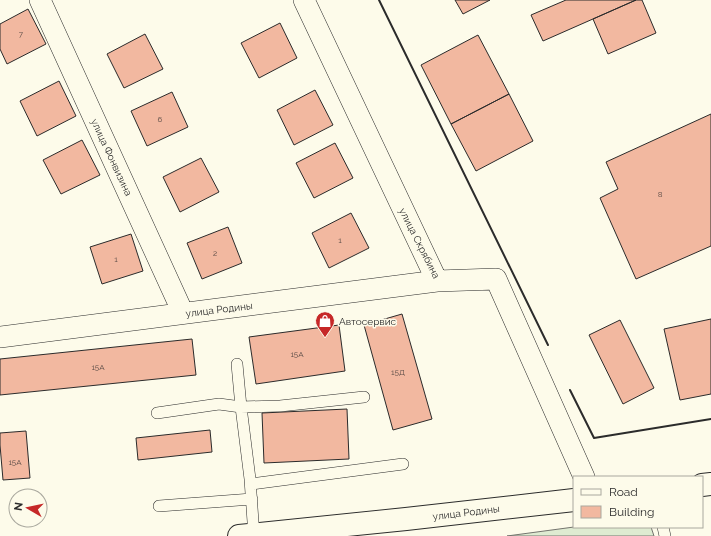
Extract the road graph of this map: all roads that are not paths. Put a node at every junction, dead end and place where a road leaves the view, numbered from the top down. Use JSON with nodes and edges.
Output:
{"nodes":[{"id":1,"x":40,"y":0,"type":"edge"},
{"id":2,"x":304,"y":0,"type":"edge"},
{"id":3,"x":437,"y":281,"type":"junction"},
{"id":4,"x":183,"y":313,"type":"junction"},
{"id":5,"x":0,"y":337,"type":"edge"},
{"id":6,"x":237,"y":364,"type":"dead end"},
{"id":7,"x":364,"y":397,"type":"dead end"},
{"id":8,"x":241,"y":407,"type":"junction"},
{"id":9,"x":157,"y":413,"type":"dead end"},
{"id":10,"x":403,"y":464,"type":"dead end"},
{"id":11,"x":584,"y":476,"type":"edge"},
{"id":12,"x":251,"y":484,"type":"junction"},
{"id":13,"x":252,"y":499,"type":"junction"},
{"id":14,"x":573,"y":500,"type":"edge"},
{"id":15,"x":159,"y":506,"type":"dead end"},
{"id":16,"x":249,"y":535,"type":"edge"}],
"edges":[{"from":1,"to":4,"type":"street","name":"улица Фонвизина"},
{"from":2,"to":3,"type":"street","name":"улица Скрябина"},
{"from":3,"to":4,"type":"street","name":"улица Родины"},
{"from":3,"to":11,"type":"street","name":"улица Скрябина"},
{"from":4,"to":5,"type":"street","name":"улица Родины"},
{"from":6,"to":8,"type":"lane"},
{"from":7,"to":8,"type":"lane"},
{"from":8,"to":9,"type":"lane"},
{"from":8,"to":12,"type":"lane"},
{"from":10,"to":12,"type":"lane"},
{"from":12,"to":13,"type":"lane"},
{"from":13,"to":15,"type":"lane"},
{"from":13,"to":16,"type":"lane"},
{"from":14,"to":16,"type":"street","name":"улица Родины"}]}
